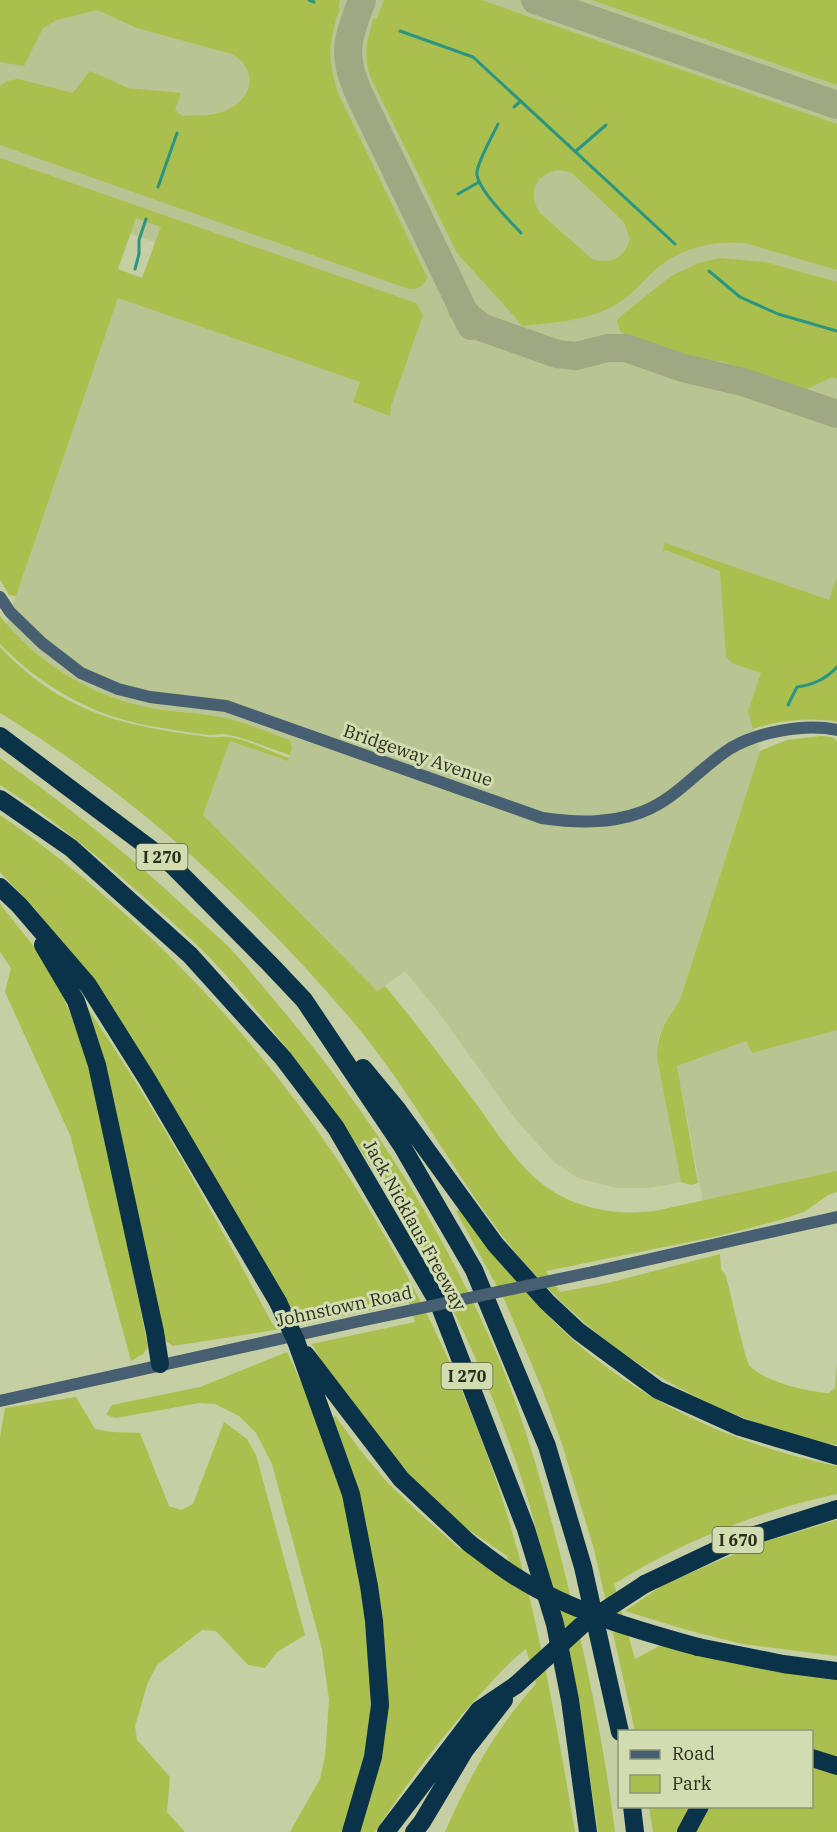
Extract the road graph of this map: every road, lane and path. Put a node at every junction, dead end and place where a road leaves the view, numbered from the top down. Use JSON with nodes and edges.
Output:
{"nodes":[{"id":1,"x":0,"y":597,"type":"edge"},
{"id":2,"x":837,"y":730,"type":"edge"},
{"id":3,"x":0,"y":736,"type":"edge"},
{"id":4,"x":0,"y":799,"type":"edge"},
{"id":5,"x":0,"y":887,"type":"edge"},
{"id":6,"x":19,"y":905,"type":"junction"},
{"id":7,"x":304,"y":1000,"type":"junction"},
{"id":8,"x":837,"y":1217,"type":"edge"},
{"id":9,"x":159,"y":1364,"type":"junction"},
{"id":10,"x":311,"y":1369,"type":"junction"},
{"id":11,"x":0,"y":1401,"type":"edge"},
{"id":12,"x":837,"y":1456,"type":"edge"},
{"id":13,"x":837,"y":1509,"type":"edge"},
{"id":14,"x":836,"y":1671,"type":"edge"},
{"id":15,"x":516,"y":1685,"type":"junction"},
{"id":16,"x":620,"y":1730,"type":"edge"},
{"id":17,"x":813,"y":1758,"type":"edge"},
{"id":18,"x":837,"y":1766,"type":"edge"},
{"id":19,"x":632,"y":1808,"type":"edge"},
{"id":20,"x":699,"y":1808,"type":"edge"},
{"id":21,"x":419,"y":1829,"type":"edge"},
{"id":22,"x":351,"y":1832,"type":"edge"},
{"id":23,"x":386,"y":1832,"type":"edge"},
{"id":24,"x":588,"y":1832,"type":"edge"},
{"id":25,"x":635,"y":1832,"type":"edge"},
{"id":26,"x":686,"y":1832,"type":"edge"}],
"edges":[{"from":1,"to":2,"type":"street","name":"Bridgeway Avenue"},
{"from":3,"to":7,"type":"highway","name":"Jack Nicklaus Freeway","number":"I 270"},
{"from":4,"to":24,"type":"highway","name":"Jack Nicklaus Freeway","number":"I 270"},
{"from":5,"to":6,"type":"highway"},
{"from":6,"to":9,"type":"highway"},
{"from":6,"to":10,"type":"highway","bridge":true},
{"from":7,"to":12,"type":"highway"},
{"from":7,"to":16,"type":"highway","name":"Jack Nicklaus Freeway","number":"I 270"},
{"from":8,"to":9,"type":"street","name":"Johnstown Road","bridge":true},
{"from":9,"to":11,"type":"street","name":"Johnstown Road"},
{"from":10,"to":14,"type":"highway","bridge":true},
{"from":10,"to":22,"type":"highway"},
{"from":13,"to":15,"type":"highway","number":"I 670","bridge":true},
{"from":15,"to":21,"type":"highway"},
{"from":15,"to":23,"type":"highway"},
{"from":17,"to":18,"type":"highway"},
{"from":19,"to":25,"type":"highway"},
{"from":20,"to":26,"type":"highway"}]}
